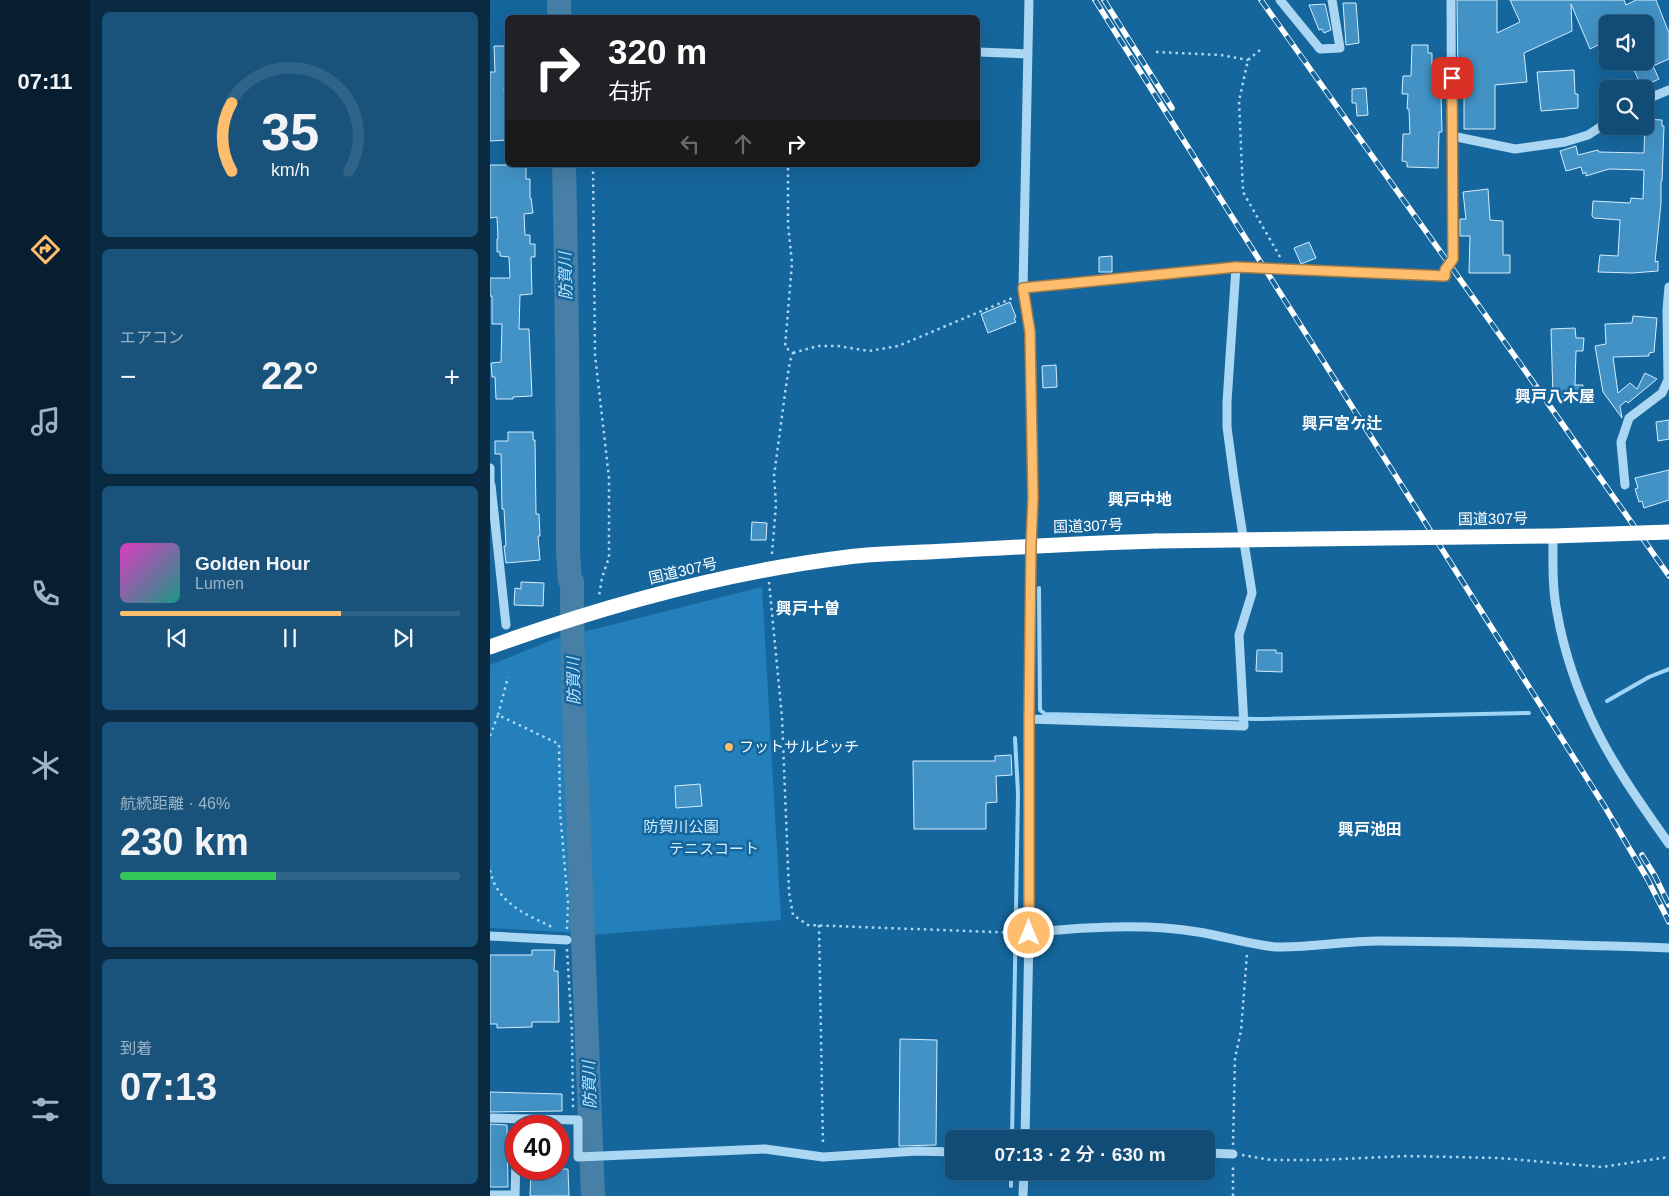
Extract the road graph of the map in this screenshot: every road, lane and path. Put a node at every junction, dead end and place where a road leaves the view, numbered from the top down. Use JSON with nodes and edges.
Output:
{"nodes":[{"id":1,"x":1029,"y":0,"type":"edge"},
{"id":2,"x":1280,"y":0,"type":"edge"},
{"id":3,"x":1332,"y":0,"type":"edge"},
{"id":4,"x":1450,"y":0,"type":"edge"},
{"id":5,"x":1260,"y":50,"type":"dead end"},
{"id":6,"x":980,"y":52,"type":"edge"},
{"id":7,"x":1156,"y":52,"type":"dead end"},
{"id":8,"x":1028,"y":54,"type":"junction"},
{"id":9,"x":1248,"y":60,"type":"junction"},
{"id":10,"x":1669,"y":90,"type":"edge"},
{"id":11,"x":1654,"y":96,"type":"edge"},
{"id":12,"x":1599,"y":128,"type":"edge"},
{"id":13,"x":1452,"y":136,"type":"junction"},
{"id":14,"x":594,"y":167,"type":"edge"},
{"id":15,"x":788,"y":167,"type":"edge"},
{"id":16,"x":1236,"y":267,"type":"junction"},
{"id":17,"x":1287,"y":268,"type":"junction"},
{"id":18,"x":1669,"y":287,"type":"edge"},
{"id":19,"x":1023,"y":292,"type":"junction"},
{"id":20,"x":1668,"y":310,"type":"edge"},
{"id":21,"x":793,"y":353,"type":"junction"},
{"id":22,"x":490,"y":468,"type":"edge"},
{"id":23,"x":490,"y":485,"type":"edge"},
{"id":24,"x":1625,"y":485,"type":"dead end"},
{"id":25,"x":1669,"y":532,"type":"edge"},
{"id":26,"x":1554,"y":536,"type":"junction"},
{"id":27,"x":1031,"y":546,"type":"junction"},
{"id":28,"x":771,"y":570,"type":"junction"},
{"id":29,"x":597,"y":611,"type":"junction"},
{"id":30,"x":506,"y":625,"type":"dead end"},
{"id":31,"x":490,"y":647,"type":"edge"},
{"id":32,"x":508,"y":677,"type":"dead end"},
{"id":33,"x":498,"y":715,"type":"junction"},
{"id":34,"x":1029,"y":720,"type":"junction"},
{"id":35,"x":490,"y":736,"type":"edge"},
{"id":36,"x":1669,"y":844,"type":"edge"},
{"id":37,"x":490,"y":870,"type":"edge"},
{"id":38,"x":819,"y":925,"type":"junction"},
{"id":39,"x":1029,"y":933,"type":"junction"},
{"id":40,"x":490,"y":936,"type":"edge"},
{"id":41,"x":567,"y":940,"type":"joint"},
{"id":42,"x":1250,"y":943,"type":"junction"},
{"id":43,"x":1669,"y":948,"type":"edge"},
{"id":44,"x":490,"y":1118,"type":"edge"},
{"id":45,"x":570,"y":1120,"type":"edge"},
{"id":46,"x":573,"y":1120,"type":"junction"},
{"id":47,"x":505,"y":1121,"type":"edge"},
{"id":48,"x":1025,"y":1130,"type":"edge"},
{"id":49,"x":945,"y":1152,"type":"edge"},
{"id":50,"x":1215,"y":1153,"type":"edge"},
{"id":51,"x":1233,"y":1154,"type":"junction"},
{"id":52,"x":823,"y":1157,"type":"junction"},
{"id":53,"x":1669,"y":1157,"type":"edge"},
{"id":54,"x":515,"y":1180,"type":"edge"},
{"id":55,"x":1024,"y":1180,"type":"edge"},
{"id":56,"x":490,"y":1195,"type":"edge"},
{"id":57,"x":515,"y":1196,"type":"edge"},
{"id":58,"x":1023,"y":1196,"type":"edge"},
{"id":59,"x":1233,"y":1196,"type":"edge"}],
"edges":[{"from":1,"to":8,"type":"street"},
{"from":2,"to":3,"type":"street"},
{"from":4,"to":13,"type":"street"},
{"from":5,"to":9,"type":"path"},
{"from":6,"to":8,"type":"street"},
{"from":7,"to":9,"type":"path"},
{"from":8,"to":19,"type":"street"},
{"from":9,"to":17,"type":"path"},
{"from":10,"to":11,"type":"street"},
{"from":12,"to":13,"type":"street"},
{"from":13,"to":17,"type":"street"},
{"from":14,"to":29,"type":"path"},
{"from":15,"to":21,"type":"path"},
{"from":16,"to":17,"type":"street"},
{"from":16,"to":19,"type":"street"},
{"from":16,"to":34,"type":"street"},
{"from":18,"to":20,"type":"street"},
{"from":19,"to":21,"type":"path"},
{"from":19,"to":27,"type":"street"},
{"from":20,"to":24,"type":"street"},
{"from":21,"to":28,"type":"path"},
{"from":22,"to":23,"type":"street"},
{"from":23,"to":30,"type":"street"},
{"from":25,"to":26,"type":"highway","name":"国道307号","bridge":true},
{"from":26,"to":27,"type":"highway","name":"国道307号","bridge":true},
{"from":26,"to":36,"type":"street"},
{"from":27,"to":28,"type":"highway","name":"国道307号"},
{"from":27,"to":34,"type":"street"},
{"from":28,"to":29,"type":"highway","name":"国道307号"},
{"from":28,"to":38,"type":"path"},
{"from":29,"to":31,"type":"highway","name":"国道307号"},
{"from":32,"to":33,"type":"path"},
{"from":33,"to":35,"type":"path"},
{"from":33,"to":37,"type":"path"},
{"from":34,"to":39,"type":"street"},
{"from":38,"to":39,"type":"path"},
{"from":38,"to":52,"type":"path"},
{"from":39,"to":42,"type":"street"},
{"from":39,"to":48,"type":"street"},
{"from":40,"to":41,"type":"street"},
{"from":41,"to":46,"type":"path"},
{"from":42,"to":43,"type":"street"},
{"from":42,"to":51,"type":"path"},
{"from":44,"to":47,"type":"street"},
{"from":45,"to":46,"type":"street"},
{"from":46,"to":52,"type":"street"},
{"from":49,"to":52,"type":"street"},
{"from":50,"to":51,"type":"street"},
{"from":51,"to":53,"type":"path"},
{"from":51,"to":59,"type":"path"},
{"from":54,"to":57,"type":"street"},
{"from":55,"to":58,"type":"street"},
{"from":56,"to":57,"type":"street"}]}
